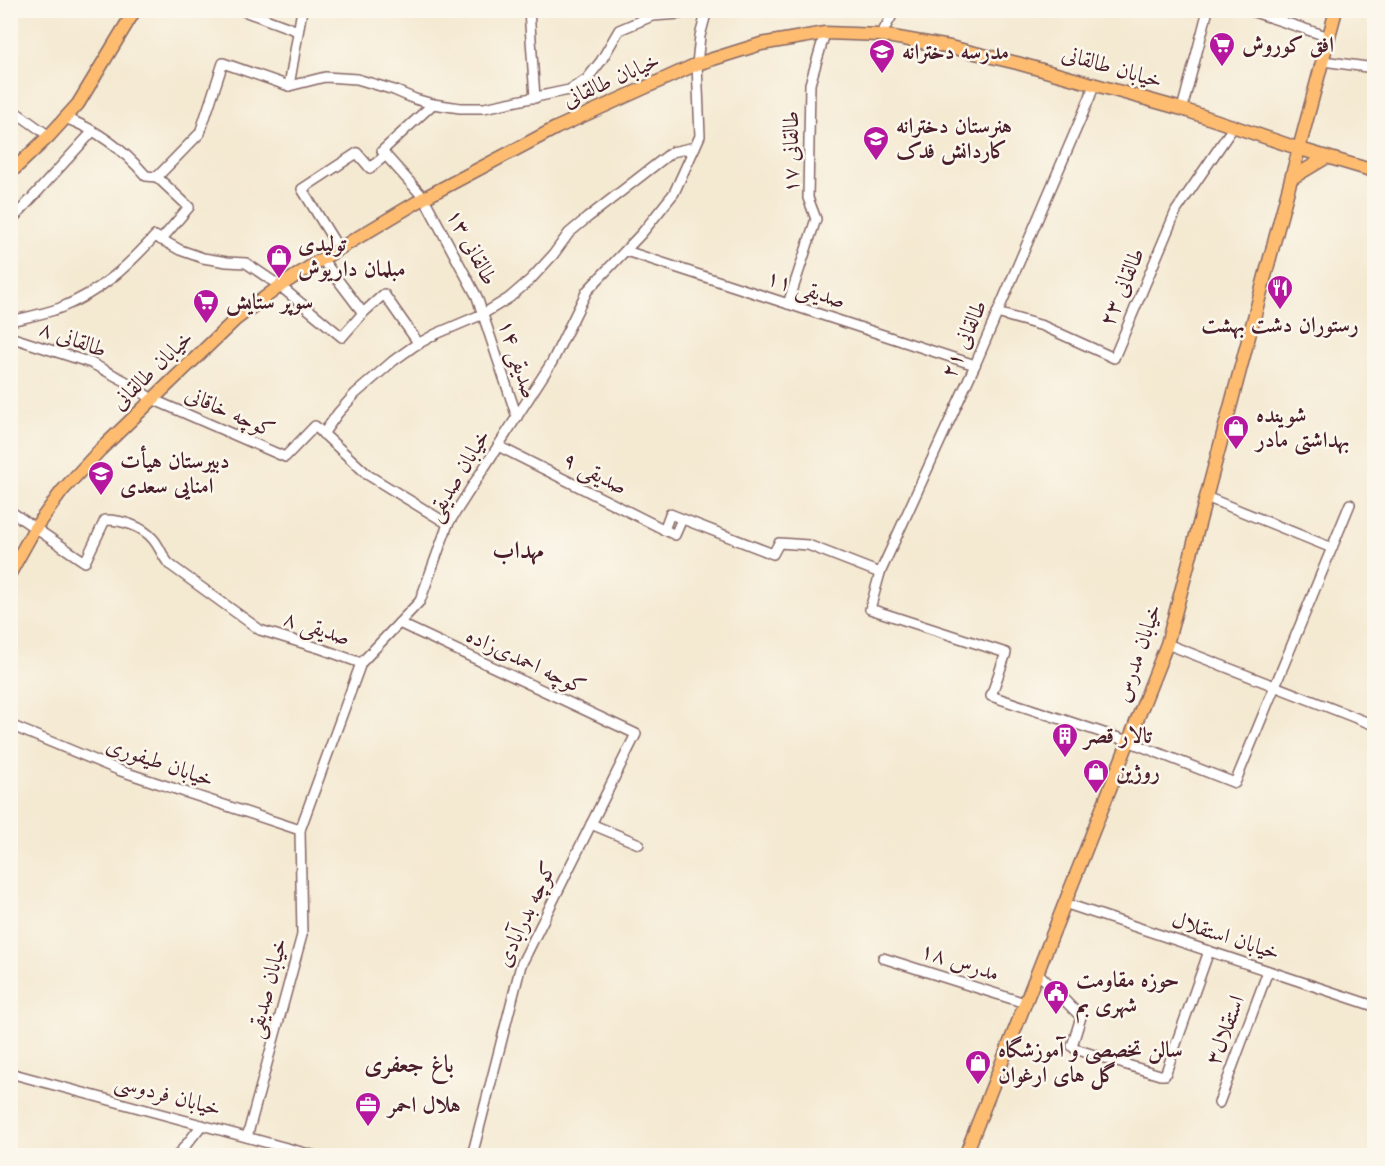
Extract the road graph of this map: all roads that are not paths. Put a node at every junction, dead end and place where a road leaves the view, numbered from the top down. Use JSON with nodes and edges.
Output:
{"nodes":[{"id":1,"x":135,"y":10,"type":"edge"},
{"id":2,"x":241,"y":10,"type":"edge"},
{"id":3,"x":302,"y":10,"type":"edge"},
{"id":4,"x":529,"y":10,"type":"edge"},
{"id":5,"x":688,"y":10,"type":"edge"},
{"id":6,"x":707,"y":10,"type":"edge"},
{"id":7,"x":895,"y":10,"type":"edge"},
{"id":8,"x":1208,"y":10,"type":"edge"},
{"id":9,"x":1248,"y":10,"type":"edge"},
{"id":10,"x":1336,"y":10,"type":"edge"},
{"id":11,"x":298,"y":32,"type":"junction"},
{"id":12,"x":825,"y":33,"type":"junction"},
{"id":13,"x":881,"y":34,"type":"junction"},
{"id":14,"x":1329,"y":37,"type":"junction"},
{"id":15,"x":1323,"y":61,"type":"junction"},
{"id":16,"x":697,"y":64,"type":"junction"},
{"id":17,"x":1374,"y":68,"type":"edge"},
{"id":18,"x":1094,"y":84,"type":"junction"},
{"id":19,"x":289,"y":86,"type":"junction"},
{"id":20,"x":535,"y":98,"type":"junction"},
{"id":21,"x":433,"y":104,"type":"junction"},
{"id":22,"x":10,"y":108,"type":"edge"},
{"id":23,"x":1182,"y":109,"type":"junction"},
{"id":24,"x":65,"y":118,"type":"junction"},
{"id":25,"x":1234,"y":126,"type":"junction"},
{"id":26,"x":93,"y":130,"type":"junction"},
{"id":27,"x":49,"y":136,"type":"junction"},
{"id":28,"x":695,"y":147,"type":"junction"},
{"id":29,"x":1300,"y":149,"type":"junction"},
{"id":30,"x":384,"y":153,"type":"junction"},
{"id":31,"x":1327,"y":157,"type":"junction"},
{"id":32,"x":1374,"y":171,"type":"edge"},
{"id":33,"x":10,"y":173,"type":"edge"},
{"id":34,"x":157,"y":177,"type":"junction"},
{"id":35,"x":1292,"y":178,"type":"junction"},
{"id":36,"x":424,"y":198,"type":"junction"},
{"id":37,"x":10,"y":222,"type":"edge"},
{"id":38,"x":158,"y":238,"type":"junction"},
{"id":39,"x":339,"y":249,"type":"junction"},
{"id":40,"x":626,"y":251,"type":"junction"},
{"id":41,"x":322,"y":259,"type":"junction"},
{"id":42,"x":280,"y":286,"type":"junction"},
{"id":43,"x":788,"y":304,"type":"junction"},
{"id":44,"x":363,"y":313,"type":"junction"},
{"id":45,"x":997,"y":313,"type":"junction"},
{"id":46,"x":483,"y":314,"type":"junction"},
{"id":47,"x":10,"y":321,"type":"edge"},
{"id":48,"x":10,"y":337,"type":"edge"},
{"id":49,"x":419,"y":344,"type":"junction"},
{"id":50,"x":975,"y":365,"type":"junction"},
{"id":51,"x":152,"y":399,"type":"junction"},
{"id":52,"x":517,"y":417,"type":"junction"},
{"id":53,"x":323,"y":434,"type":"junction"},
{"id":54,"x":498,"y":446,"type":"junction"},
{"id":55,"x":1206,"y":497,"type":"junction"},
{"id":56,"x":1350,"y":504,"type":"dead end"},
{"id":57,"x":10,"y":510,"type":"edge"},
{"id":58,"x":682,"y":519,"type":"junction"},
{"id":59,"x":447,"y":524,"type":"junction"},
{"id":60,"x":35,"y":528,"type":"junction"},
{"id":61,"x":663,"y":530,"type":"junction"},
{"id":62,"x":1332,"y":548,"type":"junction"},
{"id":63,"x":10,"y":573,"type":"edge"},
{"id":64,"x":880,"y":573,"type":"junction"},
{"id":65,"x":399,"y":623,"type":"junction"},
{"id":66,"x":1167,"y":644,"type":"junction"},
{"id":67,"x":362,"y":663,"type":"junction"},
{"id":68,"x":1275,"y":686,"type":"junction"},
{"id":69,"x":1374,"y":724,"type":"edge"},
{"id":70,"x":10,"y":725,"type":"edge"},
{"id":71,"x":636,"y":734,"type":"joint"},
{"id":72,"x":1128,"y":741,"type":"junction"},
{"id":73,"x":591,"y":824,"type":"junction"},
{"id":74,"x":300,"y":830,"type":"junction"},
{"id":75,"x":639,"y":844,"type":"dead end"},
{"id":76,"x":1064,"y":903,"type":"junction"},
{"id":77,"x":1209,"y":951,"type":"junction"},
{"id":78,"x":883,"y":958,"type":"dead end"},
{"id":79,"x":1268,"y":971,"type":"junction"},
{"id":80,"x":1037,"y":972,"type":"junction"},
{"id":81,"x":1025,"y":1003,"type":"junction"},
{"id":82,"x":1374,"y":1006,"type":"edge"},
{"id":83,"x":10,"y":1073,"type":"edge"},
{"id":84,"x":1219,"y":1103,"type":"dead end"},
{"id":85,"x":202,"y":1125,"type":"junction"},
{"id":86,"x":247,"y":1137,"type":"junction"},
{"id":87,"x":177,"y":1155,"type":"edge"},
{"id":88,"x":316,"y":1155,"type":"edge"},
{"id":89,"x":472,"y":1155,"type":"edge"},
{"id":90,"x":965,"y":1155,"type":"edge"}],
"edges":[{"from":1,"to":24,"type":"main road"},
{"from":2,"to":11,"type":"street"},
{"from":3,"to":11,"type":"street"},
{"from":4,"to":20,"type":"street"},
{"from":5,"to":20,"type":"street"},
{"from":6,"to":16,"type":"street","name":"خیابان صدیقی"},
{"from":7,"to":13,"type":"street"},
{"from":8,"to":23,"type":"street"},
{"from":9,"to":14,"type":"street"},
{"from":10,"to":14,"type":"main road","name":"خیابان مدرس"},
{"from":11,"to":19,"type":"street"},
{"from":12,"to":13,"type":"main road","name":"خیابان طالقانی"},
{"from":12,"to":16,"type":"main road","name":"خیابان طالقانی"},
{"from":12,"to":43,"type":"street","name":"طالقانی ۱۷"},
{"from":13,"to":18,"type":"main road","name":"خیابان طالقانی"},
{"from":14,"to":15,"type":"main road","name":"خیابان مدرس"},
{"from":15,"to":17,"type":"street"},
{"from":15,"to":29,"type":"main road","name":"خیابان مدرس"},
{"from":16,"to":28,"type":"street","name":"خیابان صدیقی"},
{"from":16,"to":36,"type":"main road","name":"خیابان طالقانی"},
{"from":18,"to":23,"type":"main road","name":"خیابان طالقانی"},
{"from":18,"to":45,"type":"street","name":"طالقانی ۲۱"},
{"from":19,"to":21,"type":"street"},
{"from":19,"to":34,"type":"street"},
{"from":20,"to":21,"type":"street"},
{"from":21,"to":30,"type":"street"},
{"from":22,"to":27,"type":"street"},
{"from":23,"to":25,"type":"main road","name":"خیابان طالقانی"},
{"from":24,"to":26,"type":"street"},
{"from":24,"to":27,"type":"main road"},
{"from":25,"to":29,"type":"main road","name":"خیابان طالقانی"},
{"from":25,"to":45,"type":"street","name":"طالقانی ۲۳"},
{"from":26,"to":34,"type":"street"},
{"from":26,"to":37,"type":"street"},
{"from":27,"to":33,"type":"main road"},
{"from":28,"to":40,"type":"street","name":"خیابان صدیقی"},
{"from":28,"to":46,"type":"street"},
{"from":29,"to":31,"type":"main road","name":"خیابان طالقانی"},
{"from":29,"to":35,"type":"main road","name":"خیابان مدرس"},
{"from":30,"to":36,"type":"street","name":"طالقانی ۱۳"},
{"from":30,"to":39,"type":"street"},
{"from":31,"to":32,"type":"main road","name":"خیابان طالقانی"},
{"from":31,"to":35,"type":"main road"},
{"from":34,"to":38,"type":"street"},
{"from":35,"to":55,"type":"main road","name":"خیابان مدرس"},
{"from":36,"to":39,"type":"main road","name":"خیابان طالقانی"},
{"from":36,"to":46,"type":"street","name":"طالقانی ۱۳"},
{"from":38,"to":42,"type":"street"},
{"from":38,"to":47,"type":"street"},
{"from":39,"to":41,"type":"main road","name":"خیابان طالقانی"},
{"from":40,"to":43,"type":"street","name":"صدیقی ۱۱"},
{"from":40,"to":52,"type":"street","name":"خیابان صدیقی"},
{"from":41,"to":42,"type":"main road","name":"خیابان طالقانی"},
{"from":41,"to":44,"type":"street"},
{"from":42,"to":44,"type":"street"},
{"from":42,"to":51,"type":"main road","name":"خیابان طالقانی"},
{"from":43,"to":50,"type":"street","name":"صدیقی ۱۱"},
{"from":44,"to":49,"type":"street"},
{"from":45,"to":50,"type":"street","name":"طالقانی ۲۱"},
{"from":46,"to":49,"type":"street"},
{"from":46,"to":52,"type":"street","name":"صدیقی ۱۴"},
{"from":48,"to":51,"type":"street","name":"طالقانی ۸"},
{"from":49,"to":53,"type":"street"},
{"from":50,"to":64,"type":"street","name":"طالقانی ۲۱"},
{"from":51,"to":53,"type":"street","name":"کوچه خاقانی"},
{"from":51,"to":60,"type":"main road","name":"خیابان طالقانی"},
{"from":52,"to":54,"type":"street","name":"خیابان صدیقی"},
{"from":53,"to":59,"type":"street"},
{"from":54,"to":59,"type":"street","name":"خیابان صدیقی"},
{"from":54,"to":61,"type":"street","name":"صدیقی ۹"},
{"from":55,"to":62,"type":"street"},
{"from":55,"to":66,"type":"main road","name":"خیابان مدرس"},
{"from":56,"to":62,"type":"street"},
{"from":57,"to":60,"type":"street"},
{"from":58,"to":61,"type":"street"},
{"from":58,"to":61,"type":"street","name":"صدیقی ۹"},
{"from":58,"to":64,"type":"street"},
{"from":59,"to":65,"type":"street","name":"خیابان صدیقی"},
{"from":60,"to":63,"type":"main road","name":"خیابان طالقانی"},
{"from":60,"to":67,"type":"street","name":"صدیقی ۸"},
{"from":62,"to":68,"type":"street"},
{"from":64,"to":72,"type":"street","name":"طالقانی ۲۱"},
{"from":65,"to":67,"type":"street","name":"خیابان صدیقی"},
{"from":65,"to":71,"type":"street","name":"کوچه احمدی‌زاده"},
{"from":66,"to":68,"type":"street"},
{"from":66,"to":72,"type":"main road","name":"خیابان مدرس"},
{"from":67,"to":74,"type":"street","name":"خیابان صدیقی"},
{"from":68,"to":69,"type":"street"},
{"from":68,"to":72,"type":"street"},
{"from":70,"to":74,"type":"street","name":"خیابان طیفوری"},
{"from":71,"to":73,"type":"street","name":"کوچه بدرآبادی"},
{"from":72,"to":76,"type":"main road","name":"خیابان مدرس"},
{"from":73,"to":75,"type":"street"},
{"from":73,"to":89,"type":"street","name":"کوچه بدرآبادی"},
{"from":74,"to":86,"type":"street","name":"خیابان صدیقی"},
{"from":76,"to":77,"type":"street","name":"خیابان استقلال"},
{"from":76,"to":80,"type":"main road","name":"خیابان مدرس"},
{"from":77,"to":79,"type":"street","name":"خیابان استقلال"},
{"from":77,"to":80,"type":"street"},
{"from":78,"to":81,"type":"street","name":"مدرس ۱۸"},
{"from":79,"to":82,"type":"street","name":"خیابان استقلال"},
{"from":79,"to":84,"type":"street","name":"استقلال۳"},
{"from":80,"to":81,"type":"main road","name":"خیابان مدرس"},
{"from":81,"to":90,"type":"main road","name":"خیابان مدرس"},
{"from":83,"to":85,"type":"street","name":"خیابان فردوسی"},
{"from":85,"to":86,"type":"street","name":"خیابان فردوسی"},
{"from":85,"to":87,"type":"street"},
{"from":86,"to":88,"type":"street","name":"خیابان فردوسی"}]}
